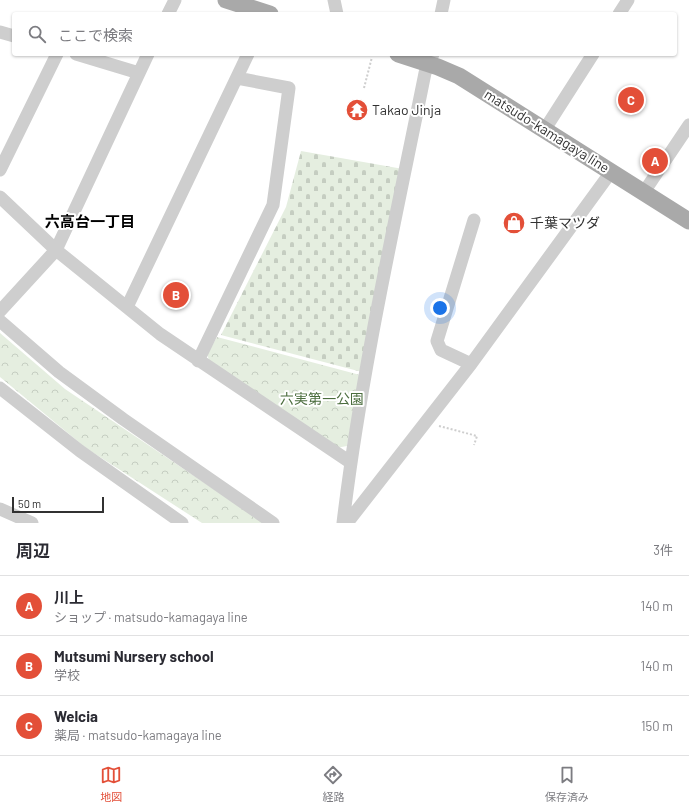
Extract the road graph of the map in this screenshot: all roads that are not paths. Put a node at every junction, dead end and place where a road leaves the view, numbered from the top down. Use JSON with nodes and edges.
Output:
{"nodes":[{"id":1,"x":175,"y":0,"type":"edge"},
{"id":2,"x":226,"y":0,"type":"edge"},
{"id":3,"x":334,"y":0,"type":"edge"},
{"id":4,"x":444,"y":0,"type":"edge"},
{"id":5,"x":628,"y":0,"type":"edge"},
{"id":6,"x":169,"y":12,"type":"edge"},
{"id":7,"x":262,"y":12,"type":"edge"},
{"id":8,"x":337,"y":12,"type":"edge"},
{"id":9,"x":441,"y":12,"type":"edge"},
{"id":10,"x":620,"y":12,"type":"edge"},
{"id":11,"x":0,"y":32,"type":"edge"},
{"id":12,"x":12,"y":35,"type":"edge"},
{"id":13,"x":56,"y":56,"type":"edge"},
{"id":14,"x":83,"y":56,"type":"edge"},
{"id":15,"x":147,"y":56,"type":"edge"},
{"id":16,"x":247,"y":56,"type":"edge"},
{"id":17,"x":411,"y":56,"type":"edge"},
{"id":18,"x":592,"y":56,"type":"edge"},
{"id":19,"x":431,"y":59,"type":"edge"},
{"id":20,"x":139,"y":73,"type":"junction"},
{"id":21,"x":237,"y":78,"type":"junction"},
{"id":22,"x":689,"y":125,"type":"edge"},
{"id":23,"x":545,"y":129,"type":"junction"},
{"id":24,"x":0,"y":170,"type":"edge"},
{"id":25,"x":611,"y":172,"type":"junction"},
{"id":26,"x":644,"y":192,"type":"junction"},
{"id":27,"x":0,"y":197,"type":"edge"},
{"id":28,"x":474,"y":220,"type":"dead end"},
{"id":29,"x":689,"y":221,"type":"edge"},
{"id":30,"x":56,"y":250,"type":"junction"},
{"id":31,"x":127,"y":307,"type":"junction"},
{"id":32,"x":0,"y":311,"type":"edge"},
{"id":33,"x":0,"y":321,"type":"edge"},
{"id":34,"x":198,"y":361,"type":"junction"},
{"id":35,"x":471,"y":364,"type":"junction"},
{"id":36,"x":0,"y":388,"type":"edge"},
{"id":37,"x":350,"y":462,"type":"junction"},
{"id":38,"x":0,"y":509,"type":"edge"},
{"id":39,"x":32,"y":523,"type":"edge"},
{"id":40,"x":182,"y":523,"type":"edge"},
{"id":41,"x":274,"y":523,"type":"edge"},
{"id":42,"x":343,"y":523,"type":"edge"},
{"id":43,"x":347,"y":523,"type":"edge"}],
"edges":[{"from":1,"to":6,"type":"street"},
{"from":2,"to":7,"type":"main road"},
{"from":3,"to":8,"type":"street"},
{"from":4,"to":9,"type":"street"},
{"from":5,"to":10,"type":"street"},
{"from":11,"to":12,"type":"street"},
{"from":13,"to":24,"type":"street"},
{"from":14,"to":20,"type":"street"},
{"from":15,"to":20,"type":"street"},
{"from":16,"to":21,"type":"street"},
{"from":17,"to":19,"type":"main road","name":"matsudo-kamagaya line"},
{"from":18,"to":23,"type":"street"},
{"from":19,"to":23,"type":"main road","name":"matsudo-kamagaya line"},
{"from":19,"to":37,"type":"street"},
{"from":20,"to":30,"type":"street"},
{"from":21,"to":31,"type":"street"},
{"from":21,"to":34,"type":"street"},
{"from":22,"to":26,"type":"street"},
{"from":23,"to":25,"type":"main road","name":"matsudo-kamagaya line"},
{"from":25,"to":26,"type":"main road","name":"matsudo-kamagaya line"},
{"from":25,"to":35,"type":"street"},
{"from":26,"to":29,"type":"main road","name":"matsudo-kamagaya line"},
{"from":27,"to":30,"type":"street"},
{"from":28,"to":35,"type":"street"},
{"from":30,"to":31,"type":"street"},
{"from":30,"to":32,"type":"street"},
{"from":31,"to":34,"type":"street"},
{"from":33,"to":41,"type":"street"},
{"from":34,"to":37,"type":"street"},
{"from":35,"to":43,"type":"street"},
{"from":36,"to":40,"type":"street"},
{"from":37,"to":42,"type":"street"},
{"from":38,"to":39,"type":"street"}]}
